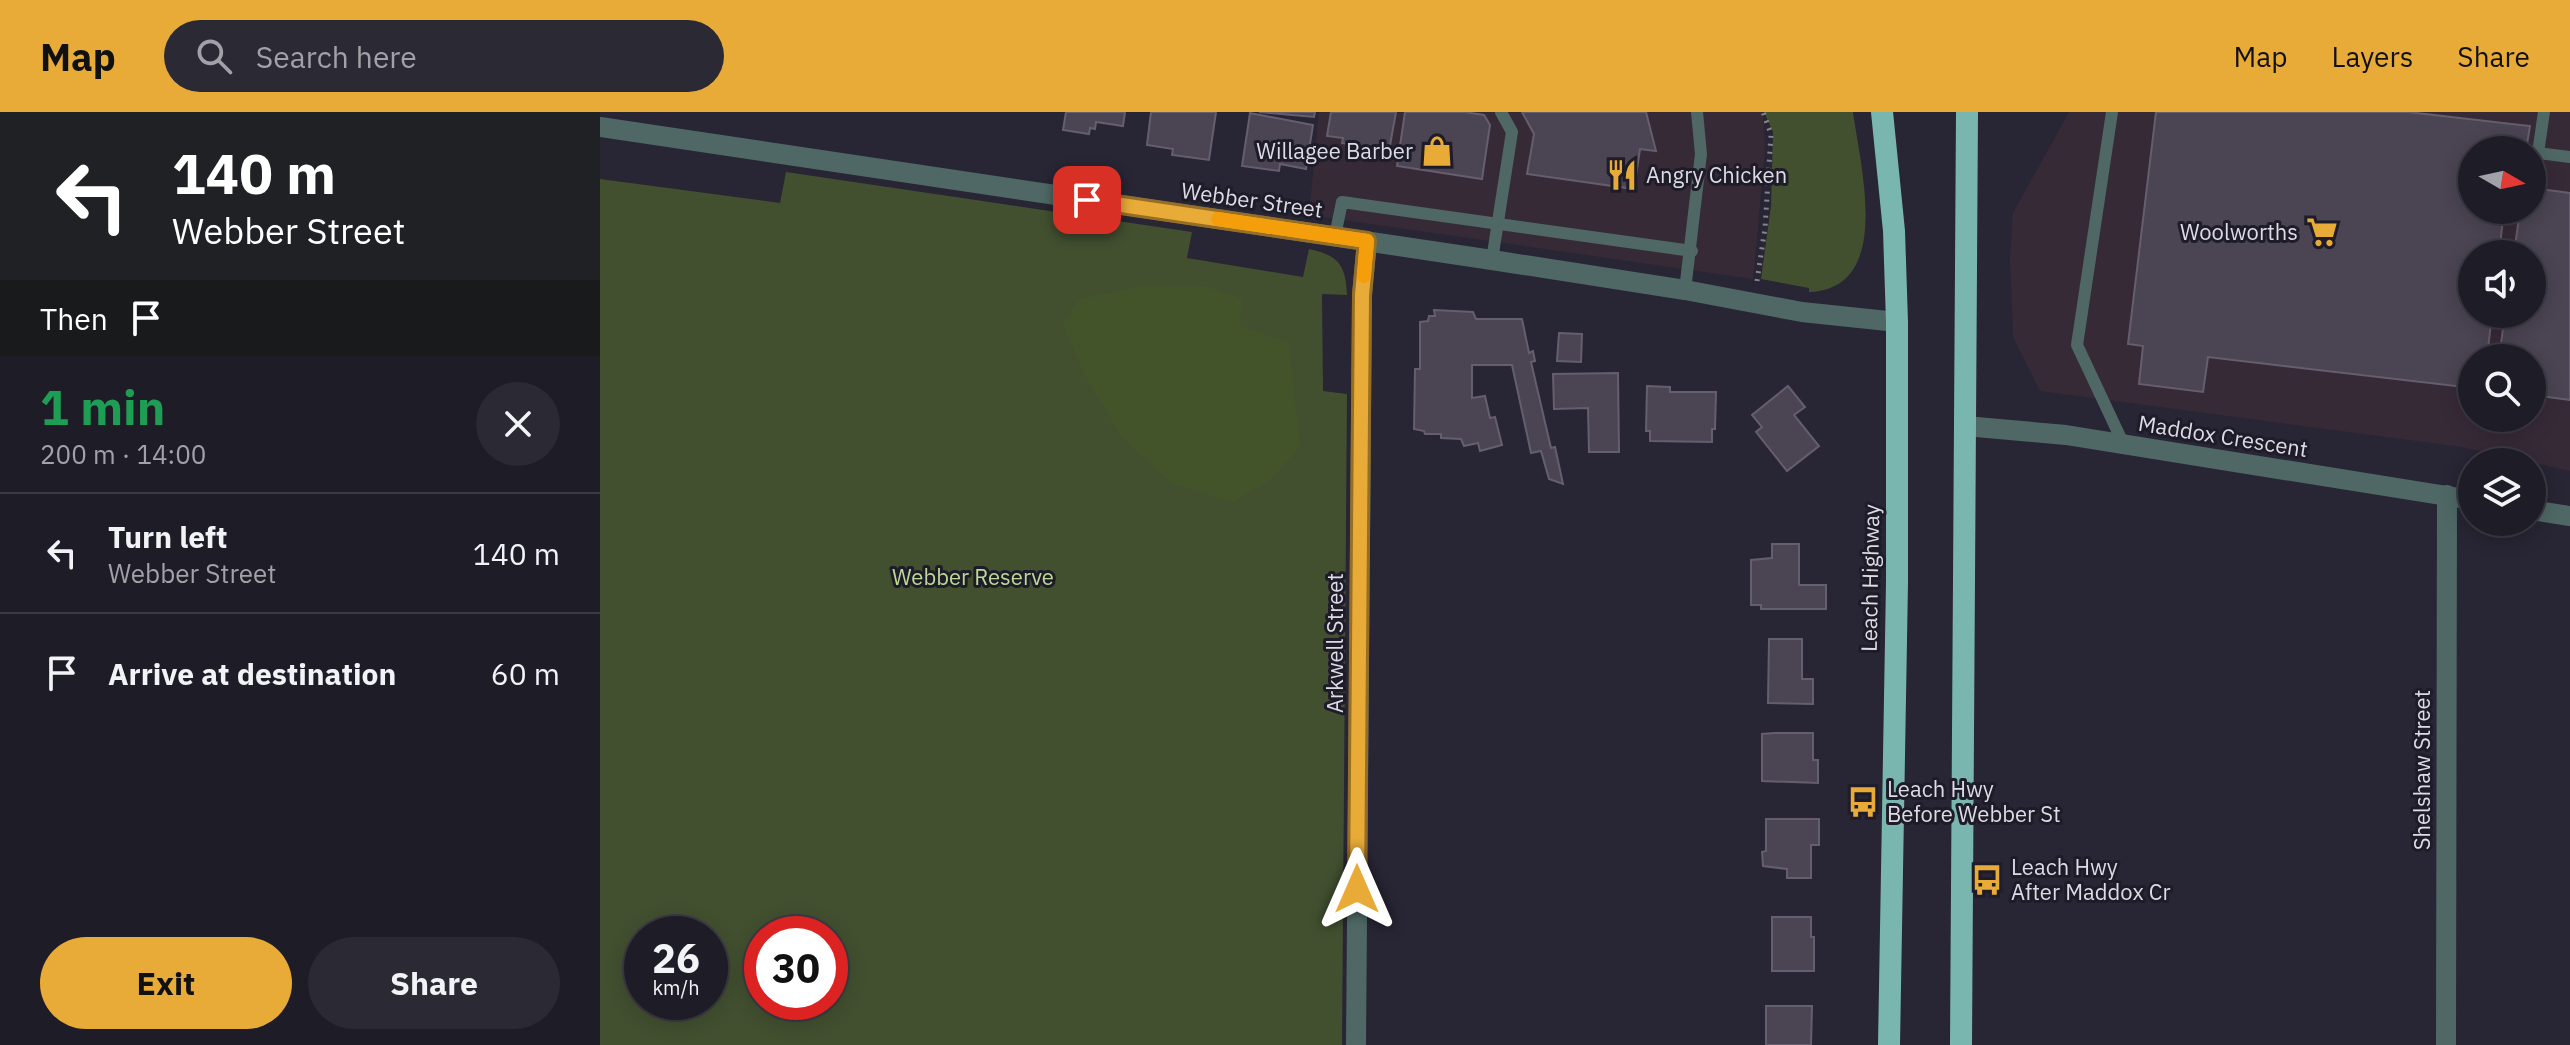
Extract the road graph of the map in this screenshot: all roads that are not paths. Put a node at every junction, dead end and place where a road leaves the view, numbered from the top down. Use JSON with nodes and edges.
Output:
{"nodes":[{"id":1,"x":1501,"y":112,"type":"edge"},
{"id":2,"x":1697,"y":112,"type":"edge"},
{"id":3,"x":1967,"y":112,"type":"edge"},
{"id":4,"x":2112,"y":112,"type":"edge"},
{"id":5,"x":2544,"y":112,"type":"edge"},
{"id":6,"x":1881,"y":119,"type":"edge"},
{"id":7,"x":600,"y":127,"type":"edge"},
{"id":8,"x":2570,"y":157,"type":"edge"},
{"id":9,"x":1499,"y":224,"type":"junction"},
{"id":10,"x":1335,"y":236,"type":"junction"},
{"id":11,"x":1367,"y":241,"type":"junction"},
{"id":12,"x":1692,"y":251,"type":"junction"},
{"id":13,"x":1492,"y":260,"type":"junction"},
{"id":14,"x":1685,"y":290,"type":"junction"},
{"id":15,"x":1897,"y":322,"type":"junction"},
{"id":16,"x":1965,"y":426,"type":"junction"},
{"id":17,"x":2124,"y":445,"type":"junction"},
{"id":18,"x":2447,"y":495,"type":"junction"},
{"id":19,"x":2458,"y":497,"type":"edge"},
{"id":20,"x":2546,"y":512,"type":"edge"},
{"id":21,"x":2570,"y":516,"type":"edge"},
{"id":22,"x":1356,"y":1045,"type":"edge"},
{"id":23,"x":1889,"y":1045,"type":"edge"},
{"id":24,"x":1961,"y":1045,"type":"edge"},
{"id":25,"x":2446,"y":1045,"type":"edge"}],
"edges":[{"from":1,"to":9,"type":"lane"},
{"from":2,"to":12,"type":"lane"},
{"from":3,"to":16,"type":"highway"},
{"from":4,"to":17,"type":"lane"},
{"from":5,"to":8,"type":"lane"},
{"from":6,"to":15,"type":"highway","name":"Leach Highway"},
{"from":7,"to":10,"type":"street","name":"Webber Street"},
{"from":9,"to":10,"type":"lane"},
{"from":9,"to":12,"type":"lane"},
{"from":9,"to":13,"type":"lane"},
{"from":10,"to":11,"type":"street","name":"Webber Street"},
{"from":11,"to":13,"type":"street","name":"Webber Street"},
{"from":11,"to":22,"type":"street","name":"Arkwell Street"},
{"from":12,"to":14,"type":"lane"},
{"from":13,"to":14,"type":"street","name":"Webber Street"},
{"from":14,"to":15,"type":"street","name":"Webber Street"},
{"from":15,"to":23,"type":"highway","name":"Leach Highway"},
{"from":16,"to":17,"type":"street","name":"Maddox Crescent"},
{"from":16,"to":24,"type":"highway"},
{"from":17,"to":18,"type":"street","name":"Maddox Crescent"},
{"from":18,"to":19,"type":"street","name":"Maddox Crescent"},
{"from":18,"to":25,"type":"street","name":"Shelshaw Street"},
{"from":20,"to":21,"type":"street"}]}
